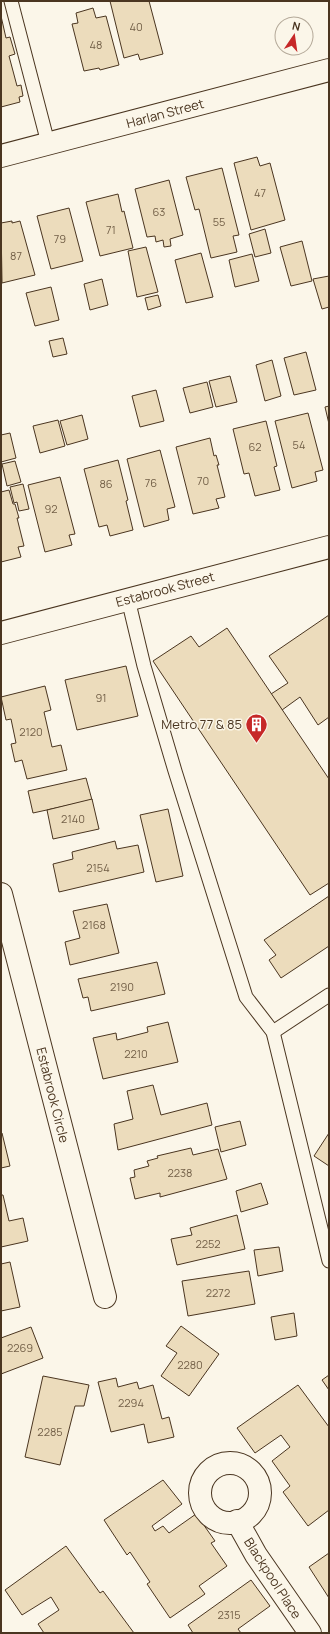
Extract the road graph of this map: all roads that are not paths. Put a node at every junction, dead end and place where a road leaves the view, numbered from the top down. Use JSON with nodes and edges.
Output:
{"nodes":[{"id":1,"x":11,"y":1,"type":"edge"},
{"id":2,"x":329,"y":70,"type":"edge"},
{"id":3,"x":48,"y":143,"type":"junction"},
{"id":4,"x":1,"y":156,"type":"edge"},
{"id":5,"x":329,"y":547,"type":"edge"},
{"id":6,"x":128,"y":599,"type":"junction"},
{"id":7,"x":1,"y":633,"type":"edge"},
{"id":8,"x":1,"y":894,"type":"edge"},
{"id":9,"x":329,"y":995,"type":"edge"},
{"id":10,"x":273,"y":1032,"type":"junction"},
{"id":11,"x":329,"y":1261,"type":"edge"},
{"id":12,"x":105,"y":1297,"type":"dead end"},
{"id":13,"x":238,"y":1522,"type":"dead end"},
{"id":14,"x":310,"y":1633,"type":"edge"}],
"edges":[{"from":1,"to":3,"type":"lane"},
{"from":2,"to":3,"type":"street","name":"Harlan Street"},
{"from":3,"to":4,"type":"street","name":"Harlan Street"},
{"from":5,"to":6,"type":"street","name":"Estabrook Street"},
{"from":6,"to":7,"type":"street","name":"Estabrook Street"},
{"from":6,"to":10,"type":"lane"},
{"from":8,"to":12,"type":"street","name":"Estabrook Circle"},
{"from":9,"to":10,"type":"lane"},
{"from":10,"to":11,"type":"lane"},
{"from":13,"to":14,"type":"street","name":"Blackpool Place"}]}
